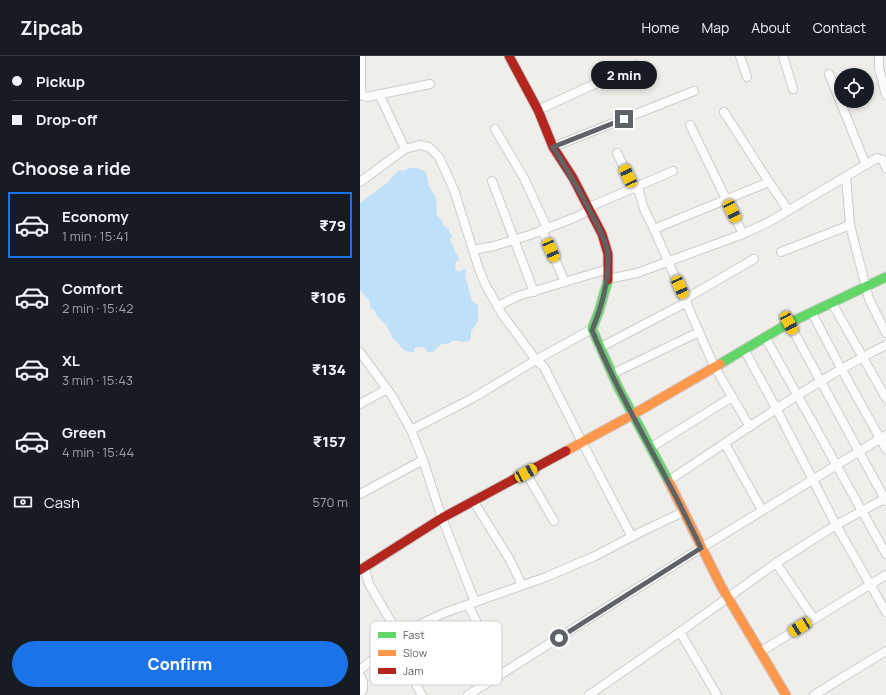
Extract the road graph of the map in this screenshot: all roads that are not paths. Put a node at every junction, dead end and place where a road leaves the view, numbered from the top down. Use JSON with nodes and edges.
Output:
{"nodes":[{"id":1,"x":360,"y":56,"type":"edge"},
{"id":2,"x":509,"y":56,"type":"edge"},
{"id":3,"x":740,"y":56,"type":"edge"},
{"id":4,"x":783,"y":56,"type":"edge"},
{"id":5,"x":879,"y":56,"type":"edge"},
{"id":6,"x":636,"y":65,"type":"dead end"},
{"id":7,"x":829,"y":74,"type":"dead end"},
{"id":8,"x":747,"y":77,"type":"dead end"},
{"id":9,"x":430,"y":84,"type":"dead end"},
{"id":10,"x":793,"y":89,"type":"dead end"},
{"id":11,"x":694,"y":91,"type":"dead end"},
{"id":12,"x":379,"y":94,"type":"junction"},
{"id":13,"x":886,"y":94,"type":"edge"},
{"id":14,"x":538,"y":110,"type":"junction"},
{"id":15,"x":724,"y":112,"type":"dead end"},
{"id":16,"x":690,"y":125,"type":"dead end"},
{"id":17,"x":495,"y":129,"type":"dead end"},
{"id":18,"x":553,"y":147,"type":"junction"},
{"id":19,"x":405,"y":149,"type":"junction"},
{"id":20,"x":617,"y":153,"type":"dead end"},
{"id":21,"x":866,"y":164,"type":"junction"},
{"id":22,"x":886,"y":168,"type":"edge"},
{"id":23,"x":673,"y":171,"type":"dead end"},
{"id":24,"x":846,"y":177,"type":"junction"},
{"id":25,"x":492,"y":181,"type":"dead end"},
{"id":26,"x":360,"y":182,"type":"edge"},
{"id":27,"x":769,"y":182,"type":"junction"},
{"id":28,"x":634,"y":188,"type":"junction"},
{"id":29,"x":726,"y":200,"type":"junction"},
{"id":30,"x":590,"y":210,"type":"junction"},
{"id":31,"x":788,"y":210,"type":"junction"},
{"id":32,"x":850,"y":225,"type":"junction"},
{"id":33,"x":544,"y":229,"type":"junction"},
{"id":34,"x":654,"y":229,"type":"junction"},
{"id":35,"x":743,"y":234,"type":"junction"},
{"id":36,"x":514,"y":240,"type":"junction"},
{"id":37,"x":473,"y":250,"type":"junction"},
{"id":38,"x":781,"y":252,"type":"dead end"},
{"id":39,"x":754,"y":259,"type":"dead end"},
{"id":40,"x":669,"y":262,"type":"junction"},
{"id":41,"x":608,"y":274,"type":"junction"},
{"id":42,"x":886,"y":277,"type":"edge"},
{"id":43,"x":564,"y":282,"type":"junction"},
{"id":44,"x":866,"y":286,"type":"junction"},
{"id":45,"x":534,"y":292,"type":"junction"},
{"id":46,"x":686,"y":301,"type":"junction"},
{"id":47,"x":832,"y":303,"type":"junction"},
{"id":48,"x":498,"y":306,"type":"junction"},
{"id":49,"x":812,"y":313,"type":"junction"},
{"id":50,"x":789,"y":323,"type":"junction"},
{"id":51,"x":592,"y":330,"type":"junction"},
{"id":52,"x":699,"y":332,"type":"junction"},
{"id":53,"x":886,"y":333,"type":"edge"},
{"id":54,"x":765,"y":337,"type":"junction"},
{"id":55,"x":886,"y":345,"type":"edge"},
{"id":56,"x":599,"y":348,"type":"junction"},
{"id":57,"x":744,"y":349,"type":"junction"},
{"id":58,"x":360,"y":352,"type":"edge"},
{"id":59,"x":863,"y":357,"type":"junction"},
{"id":60,"x":536,"y":360,"type":"junction"},
{"id":61,"x":714,"y":366,"type":"junction"},
{"id":62,"x":842,"y":370,"type":"junction"},
{"id":63,"x":612,"y":374,"type":"junction"},
{"id":64,"x":820,"y":382,"type":"junction"},
{"id":65,"x":387,"y":389,"type":"junction"},
{"id":66,"x":797,"y":396,"type":"junction"},
{"id":67,"x":732,"y":397,"type":"junction"},
{"id":68,"x":886,"y":398,"type":"edge"},
{"id":69,"x":360,"y":404,"type":"edge"},
{"id":70,"x":777,"y":410,"type":"junction"},
{"id":71,"x":632,"y":415,"type":"junction"},
{"id":72,"x":750,"y":427,"type":"junction"},
{"id":73,"x":411,"y":430,"type":"junction"},
{"id":74,"x":883,"y":437,"type":"edge"},
{"id":75,"x":582,"y":442,"type":"junction"},
{"id":76,"x":725,"y":444,"type":"junction"},
{"id":77,"x":650,"y":448,"type":"junction"},
{"id":78,"x":886,"y":449,"type":"edge"},
{"id":79,"x":859,"y":451,"type":"junction"},
{"id":80,"x":423,"y":460,"type":"junction"},
{"id":81,"x":837,"y":464,"type":"junction"},
{"id":82,"x":526,"y":473,"type":"junction"},
{"id":83,"x":812,"y":479,"type":"junction"},
{"id":84,"x":668,"y":481,"type":"junction"},
{"id":85,"x":360,"y":494,"type":"edge"},
{"id":86,"x":886,"y":499,"type":"edge"},
{"id":87,"x":474,"y":502,"type":"junction"},
{"id":88,"x":762,"y":510,"type":"junction"},
{"id":89,"x":861,"y":511,"type":"junction"},
{"id":90,"x":683,"y":512,"type":"junction"},
{"id":91,"x":442,"y":518,"type":"junction"},
{"id":92,"x":554,"y":521,"type":"dead end"},
{"id":93,"x":836,"y":525,"type":"junction"},
{"id":94,"x":632,"y":537,"type":"junction"},
{"id":95,"x":701,"y":548,"type":"junction"},
{"id":96,"x":886,"y":554,"type":"edge"},
{"id":97,"x":776,"y":563,"type":"junction"},
{"id":98,"x":362,"y":569,"type":"edge"},
{"id":99,"x":886,"y":575,"type":"edge"},
{"id":100,"x":871,"y":584,"type":"junction"},
{"id":101,"x":522,"y":585,"type":"junction"},
{"id":102,"x":728,"y":597,"type":"junction"},
{"id":103,"x":471,"y":603,"type":"junction"},
{"id":104,"x":886,"y":612,"type":"edge"},
{"id":105,"x":814,"y":619,"type":"junction"},
{"id":106,"x":391,"y":621,"type":"edge"},
{"id":107,"x":427,"y":621,"type":"edge"},
{"id":108,"x":478,"y":621,"type":"edge"},
{"id":109,"x":680,"y":632,"type":"junction"},
{"id":110,"x":886,"y":651,"type":"edge"},
{"id":111,"x":760,"y":652,"type":"junction"},
{"id":112,"x":370,"y":662,"type":"edge"},
{"id":113,"x":360,"y":670,"type":"edge"},
{"id":114,"x":502,"y":674,"type":"edge"},
{"id":115,"x":360,"y":676,"type":"edge"},
{"id":116,"x":416,"y":685,"type":"edge"},
{"id":117,"x":484,"y":685,"type":"edge"},
{"id":118,"x":363,"y":693,"type":"edge"},
{"id":119,"x":422,"y":695,"type":"edge"},
{"id":120,"x":468,"y":695,"type":"edge"},
{"id":121,"x":589,"y":695,"type":"edge"},
{"id":122,"x":717,"y":695,"type":"edge"},
{"id":123,"x":786,"y":695,"type":"edge"},
{"id":124,"x":814,"y":695,"type":"edge"}],
"edges":[{"from":1,"to":12,"type":"street"},
{"from":2,"to":14,"type":"street"},
{"from":3,"to":8,"type":"street"},
{"from":4,"to":10,"type":"street"},
{"from":5,"to":13,"type":"street"},
{"from":6,"to":14,"type":"street"},
{"from":7,"to":21,"type":"street"},
{"from":9,"to":12,"type":"street"},
{"from":11,"to":18,"type":"street"},
{"from":12,"to":19,"type":"street"},
{"from":14,"to":18,"type":"street"},
{"from":15,"to":27,"type":"street"},
{"from":16,"to":29,"type":"street"},
{"from":17,"to":33,"type":"street"},
{"from":18,"to":30,"type":"street"},
{"from":19,"to":26,"type":"street"},
{"from":19,"to":37,"type":"street"},
{"from":20,"to":28,"type":"street"},
{"from":21,"to":22,"type":"street"},
{"from":21,"to":24,"type":"street"},
{"from":23,"to":28,"type":"street"},
{"from":24,"to":31,"type":"street"},
{"from":24,"to":32,"type":"street"},
{"from":25,"to":36,"type":"street"},
{"from":27,"to":29,"type":"street"},
{"from":27,"to":31,"type":"street"},
{"from":28,"to":30,"type":"street"},
{"from":28,"to":34,"type":"street"},
{"from":29,"to":34,"type":"street"},
{"from":29,"to":35,"type":"street"},
{"from":30,"to":33,"type":"street"},
{"from":30,"to":41,"type":"street"},
{"from":31,"to":35,"type":"street"},
{"from":32,"to":38,"type":"street"},
{"from":32,"to":44,"type":"street"},
{"from":33,"to":36,"type":"street"},
{"from":33,"to":43,"type":"street"},
{"from":34,"to":40,"type":"street"},
{"from":35,"to":40,"type":"street"},
{"from":36,"to":37,"type":"street"},
{"from":36,"to":45,"type":"street"},
{"from":37,"to":48,"type":"street"},
{"from":39,"to":46,"type":"street"},
{"from":40,"to":41,"type":"street"},
{"from":40,"to":46,"type":"street"},
{"from":41,"to":43,"type":"street"},
{"from":41,"to":51,"type":"street"},
{"from":42,"to":44,"type":"street"},
{"from":43,"to":45,"type":"street"},
{"from":44,"to":47,"type":"street"},
{"from":44,"to":53,"type":"street"},
{"from":45,"to":48,"type":"street"},
{"from":46,"to":52,"type":"street"},
{"from":46,"to":56,"type":"street"},
{"from":47,"to":49,"type":"street"},
{"from":47,"to":59,"type":"street"},
{"from":48,"to":60,"type":"street"},
{"from":49,"to":50,"type":"street"},
{"from":49,"to":62,"type":"street"},
{"from":50,"to":54,"type":"street"},
{"from":50,"to":64,"type":"street"},
{"from":51,"to":56,"type":"street"},
{"from":51,"to":60,"type":"street"},
{"from":52,"to":61,"type":"street"},
{"from":52,"to":63,"type":"street"},
{"from":54,"to":57,"type":"street"},
{"from":54,"to":66,"type":"street"},
{"from":55,"to":59,"type":"street"},
{"from":56,"to":63,"type":"street"},
{"from":57,"to":61,"type":"street"},
{"from":57,"to":70,"type":"street"},
{"from":58,"to":65,"type":"street"},
{"from":59,"to":62,"type":"street"},
{"from":59,"to":68,"type":"street"},
{"from":60,"to":73,"type":"street"},
{"from":60,"to":75,"type":"street"},
{"from":61,"to":67,"type":"street"},
{"from":61,"to":71,"type":"street"},
{"from":62,"to":64,"type":"street"},
{"from":62,"to":74,"type":"street"},
{"from":63,"to":71,"type":"street"},
{"from":64,"to":66,"type":"street"},
{"from":64,"to":79,"type":"street"},
{"from":65,"to":69,"type":"street"},
{"from":65,"to":73,"type":"street"},
{"from":66,"to":70,"type":"street"},
{"from":66,"to":81,"type":"street"},
{"from":67,"to":72,"type":"street"},
{"from":67,"to":77,"type":"street"},
{"from":70,"to":72,"type":"street"},
{"from":70,"to":83,"type":"street"},
{"from":71,"to":75,"type":"street"},
{"from":71,"to":77,"type":"street"},
{"from":72,"to":76,"type":"street"},
{"from":73,"to":80,"type":"street"},
{"from":74,"to":78,"type":"street"},
{"from":74,"to":79,"type":"street"},
{"from":75,"to":82,"type":"street"},
{"from":75,"to":94,"type":"street"},
{"from":76,"to":84,"type":"street"},
{"from":76,"to":88,"type":"street"},
{"from":77,"to":84,"type":"street"},
{"from":79,"to":81,"type":"street"},
{"from":79,"to":86,"type":"street"},
{"from":80,"to":85,"type":"street"},
{"from":80,"to":91,"type":"street"},
{"from":81,"to":83,"type":"street"},
{"from":81,"to":89,"type":"street"},
{"from":82,"to":87,"type":"street"},
{"from":82,"to":92,"type":"street"},
{"from":83,"to":88,"type":"street"},
{"from":83,"to":93,"type":"street"},
{"from":84,"to":90,"type":"street"},
{"from":86,"to":89,"type":"street"},
{"from":87,"to":91,"type":"street"},
{"from":87,"to":101,"type":"street"},
{"from":88,"to":95,"type":"street"},
{"from":89,"to":93,"type":"street"},
{"from":89,"to":96,"type":"street"},
{"from":90,"to":94,"type":"street"},
{"from":90,"to":95,"type":"street"},
{"from":91,"to":98,"type":"street"},
{"from":91,"to":103,"type":"street"},
{"from":93,"to":97,"type":"street"},
{"from":93,"to":100,"type":"street"},
{"from":94,"to":101,"type":"street"},
{"from":95,"to":102,"type":"street"},
{"from":95,"to":114,"type":"street"},
{"from":97,"to":102,"type":"street"},
{"from":97,"to":105,"type":"street"},
{"from":98,"to":106,"type":"street"},
{"from":99,"to":100,"type":"street"},
{"from":100,"to":104,"type":"street"},
{"from":100,"to":105,"type":"street"},
{"from":101,"to":103,"type":"street"},
{"from":102,"to":109,"type":"street"},
{"from":102,"to":111,"type":"street"},
{"from":103,"to":107,"type":"street"},
{"from":103,"to":108,"type":"street"},
{"from":105,"to":111,"type":"street"},
{"from":109,"to":121,"type":"street"},
{"from":109,"to":122,"type":"street"},
{"from":110,"to":124,"type":"street"},
{"from":111,"to":123,"type":"street"},
{"from":112,"to":113,"type":"street"},
{"from":115,"to":118,"type":"street"},
{"from":116,"to":119,"type":"street"},
{"from":117,"to":120,"type":"street"}]}
